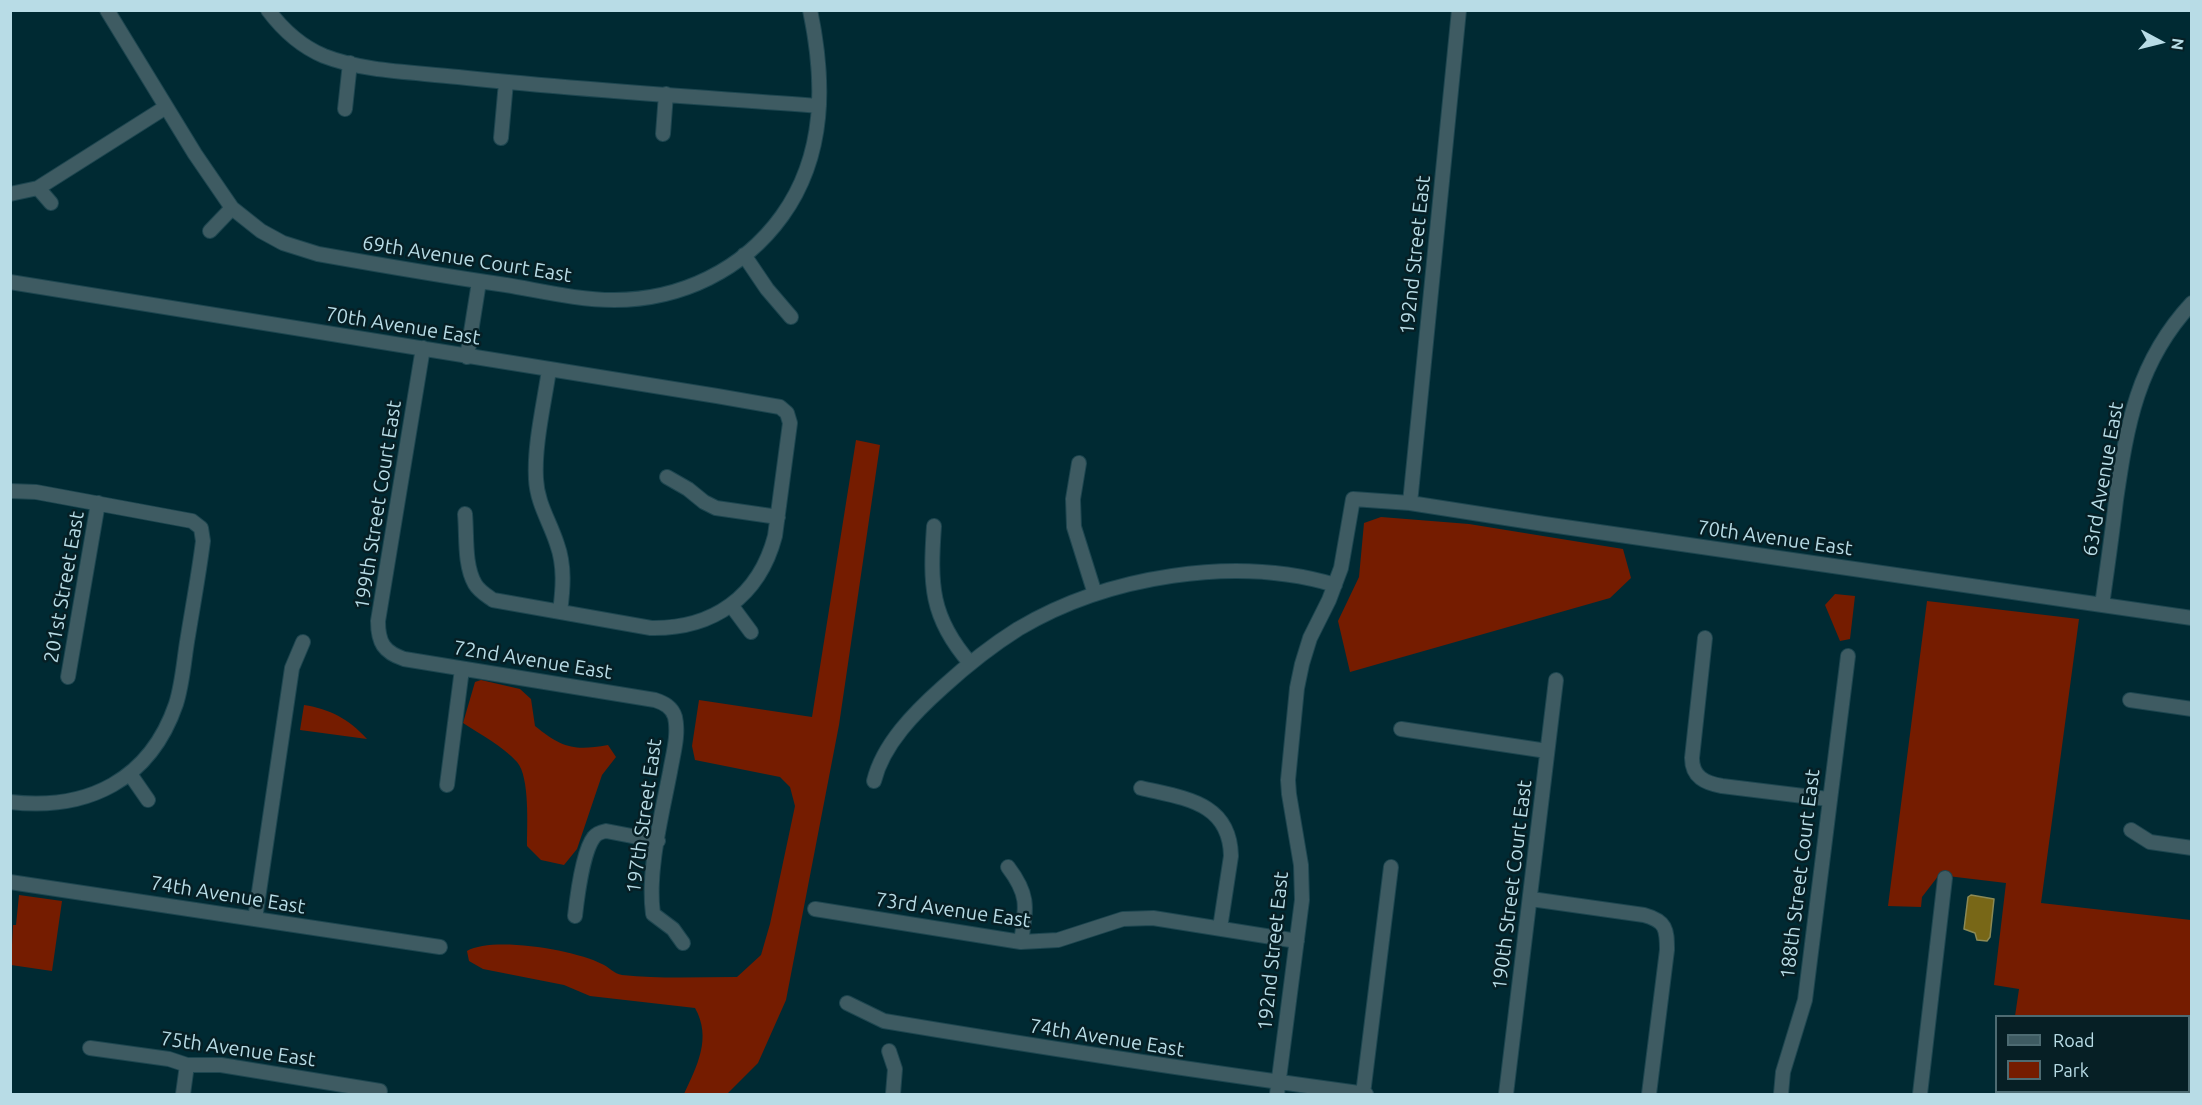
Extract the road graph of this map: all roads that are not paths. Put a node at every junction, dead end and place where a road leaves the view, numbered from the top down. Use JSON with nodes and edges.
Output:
{"nodes":[{"id":1,"x":107,"y":10,"type":"edge"},
{"id":2,"x":268,"y":10,"type":"edge"},
{"id":3,"x":810,"y":10,"type":"edge"},
{"id":4,"x":1459,"y":10,"type":"edge"},
{"id":5,"x":350,"y":63,"type":"junction"},
{"id":6,"x":506,"y":82,"type":"junction"},
{"id":7,"x":666,"y":94,"type":"junction"},
{"id":8,"x":819,"y":106,"type":"junction"},
{"id":9,"x":166,"y":107,"type":"junction"},
{"id":10,"x":345,"y":109,"type":"dead end"},
{"id":11,"x":663,"y":134,"type":"dead end"},
{"id":12,"x":501,"y":138,"type":"dead end"},
{"id":13,"x":38,"y":188,"type":"junction"},
{"id":14,"x":10,"y":194,"type":"edge"},
{"id":15,"x":51,"y":203,"type":"dead end"},
{"id":16,"x":232,"y":208,"type":"junction"},
{"id":17,"x":210,"y":231,"type":"dead end"},
{"id":18,"x":744,"y":255,"type":"junction"},
{"id":19,"x":10,"y":282,"type":"edge"},
{"id":20,"x":479,"y":282,"type":"junction"},
{"id":21,"x":2192,"y":303,"type":"edge"},
{"id":22,"x":791,"y":317,"type":"dead end"},
{"id":23,"x":423,"y":348,"type":"junction"},
{"id":24,"x":467,"y":357,"type":"junction"},
{"id":25,"x":549,"y":370,"type":"junction"},
{"id":26,"x":1079,"y":463,"type":"dead end"},
{"id":27,"x":667,"y":477,"type":"dead end"},
{"id":28,"x":10,"y":491,"type":"edge"},
{"id":29,"x":1353,"y":499,"type":"joint"},
{"id":30,"x":1410,"y":503,"type":"junction"},
{"id":31,"x":98,"y":504,"type":"junction"},
{"id":32,"x":465,"y":514,"type":"dead end"},
{"id":33,"x":777,"y":518,"type":"junction"},
{"id":34,"x":934,"y":526,"type":"dead end"},
{"id":35,"x":1335,"y":585,"type":"junction"},
{"id":36,"x":1095,"y":594,"type":"junction"},
{"id":37,"x":731,"y":605,"type":"junction"},
{"id":38,"x":2103,"y":605,"type":"junction"},
{"id":39,"x":560,"y":612,"type":"junction"},
{"id":40,"x":2192,"y":618,"type":"edge"},
{"id":41,"x":751,"y":632,"type":"dead end"},
{"id":42,"x":1705,"y":638,"type":"dead end"},
{"id":43,"x":303,"y":642,"type":"dead end"},
{"id":44,"x":382,"y":644,"type":"joint"},
{"id":45,"x":1848,"y":656,"type":"dead end"},
{"id":46,"x":970,"y":663,"type":"junction"},
{"id":47,"x":462,"y":669,"type":"junction"},
{"id":48,"x":68,"y":677,"type":"dead end"},
{"id":49,"x":1556,"y":680,"type":"dead end"},
{"id":50,"x":2130,"y":700,"type":"dead end"},
{"id":51,"x":2192,"y":709,"type":"edge"},
{"id":52,"x":675,"y":718,"type":"joint"},
{"id":53,"x":1401,"y":729,"type":"dead end"},
{"id":54,"x":1547,"y":751,"type":"junction"},
{"id":55,"x":130,"y":774,"type":"junction"},
{"id":56,"x":874,"y":781,"type":"dead end"},
{"id":57,"x":447,"y":785,"type":"dead end"},
{"id":58,"x":1141,"y":788,"type":"dead end"},
{"id":59,"x":1828,"y":799,"type":"junction"},
{"id":60,"x":148,"y":800,"type":"dead end"},
{"id":61,"x":10,"y":802,"type":"edge"},
{"id":62,"x":2131,"y":830,"type":"dead end"},
{"id":63,"x":658,"y":841,"type":"junction"},
{"id":64,"x":2192,"y":848,"type":"edge"},
{"id":65,"x":1008,"y":867,"type":"dead end"},
{"id":66,"x":1391,"y":867,"type":"dead end"},
{"id":67,"x":1945,"y":878,"type":"dead end"},
{"id":68,"x":10,"y":882,"type":"edge"},
{"id":69,"x":1531,"y":899,"type":"junction"},
{"id":70,"x":816,"y":909,"type":"dead end"},
{"id":71,"x":575,"y":916,"type":"dead end"},
{"id":72,"x":255,"y":919,"type":"junction"},
{"id":73,"x":1220,"y":928,"type":"junction"},
{"id":74,"x":1297,"y":940,"type":"junction"},
{"id":75,"x":1021,"y":942,"type":"junction"},
{"id":76,"x":683,"y":943,"type":"dead end"},
{"id":77,"x":440,"y":947,"type":"dead end"},
{"id":78,"x":847,"y":1004,"type":"dead end"},
{"id":79,"x":90,"y":1048,"type":"dead end"},
{"id":80,"x":889,"y":1052,"type":"dead end"},
{"id":81,"x":188,"y":1065,"type":"junction"},
{"id":82,"x":1278,"y":1089,"type":"edge"},
{"id":83,"x":380,"y":1090,"type":"dead end"},
{"id":84,"x":1364,"y":1094,"type":"edge"},
{"id":85,"x":183,"y":1095,"type":"edge"},
{"id":86,"x":892,"y":1095,"type":"edge"},
{"id":87,"x":1506,"y":1095,"type":"edge"},
{"id":88,"x":1649,"y":1095,"type":"edge"},
{"id":89,"x":1780,"y":1095,"type":"edge"},
{"id":90,"x":1920,"y":1095,"type":"edge"}],
"edges":[{"from":1,"to":9,"type":"street","name":"69th Avenue Court East"},
{"from":2,"to":5,"type":"street"},
{"from":3,"to":8,"type":"street"},
{"from":4,"to":30,"type":"street","name":"192nd Street East"},
{"from":5,"to":6,"type":"street"},
{"from":5,"to":10,"type":"street"},
{"from":6,"to":7,"type":"street"},
{"from":6,"to":12,"type":"street"},
{"from":7,"to":8,"type":"street"},
{"from":7,"to":11,"type":"street"},
{"from":8,"to":18,"type":"street"},
{"from":9,"to":13,"type":"street"},
{"from":9,"to":16,"type":"street","name":"69th Avenue Court East"},
{"from":13,"to":14,"type":"street"},
{"from":13,"to":15,"type":"street"},
{"from":16,"to":17,"type":"street"},
{"from":16,"to":20,"type":"street","name":"69th Avenue Court East"},
{"from":18,"to":20,"type":"street","name":"69th Avenue Court East"},
{"from":18,"to":22,"type":"street"},
{"from":19,"to":23,"type":"street","name":"70th Avenue East"},
{"from":20,"to":24,"type":"street"},
{"from":21,"to":38,"type":"street","name":"63rd Avenue East"},
{"from":23,"to":24,"type":"street","name":"70th Avenue East"},
{"from":23,"to":44,"type":"street","name":"199th Street Court East"},
{"from":24,"to":25,"type":"street","name":"70th Avenue East"},
{"from":25,"to":33,"type":"street","name":"70th Avenue East"},
{"from":25,"to":39,"type":"street"},
{"from":26,"to":36,"type":"street"},
{"from":27,"to":33,"type":"street"},
{"from":28,"to":31,"type":"street"},
{"from":29,"to":30,"type":"street","name":"70th Avenue East"},
{"from":29,"to":35,"type":"street","name":"192nd Street East"},
{"from":30,"to":38,"type":"street","name":"70th Avenue East"},
{"from":31,"to":48,"type":"street","name":"201st Street East"},
{"from":31,"to":55,"type":"street"},
{"from":32,"to":39,"type":"street"},
{"from":33,"to":37,"type":"street"},
{"from":34,"to":46,"type":"street"},
{"from":35,"to":36,"type":"street"},
{"from":35,"to":74,"type":"street","name":"192nd Street East"},
{"from":36,"to":46,"type":"street"},
{"from":37,"to":39,"type":"street"},
{"from":37,"to":41,"type":"street"},
{"from":38,"to":40,"type":"street","name":"70th Avenue East"},
{"from":42,"to":59,"type":"street"},
{"from":43,"to":72,"type":"street"},
{"from":44,"to":47,"type":"street","name":"72nd Avenue East"},
{"from":45,"to":59,"type":"street","name":"188th Street Court East"},
{"from":46,"to":56,"type":"street"},
{"from":47,"to":52,"type":"street","name":"72nd Avenue East"},
{"from":47,"to":57,"type":"street"},
{"from":49,"to":54,"type":"street","name":"190th Street Court East"},
{"from":50,"to":51,"type":"street"},
{"from":52,"to":63,"type":"street","name":"197th Street East"},
{"from":53,"to":54,"type":"street"},
{"from":54,"to":69,"type":"street","name":"190th Street Court East"},
{"from":55,"to":60,"type":"street"},
{"from":55,"to":61,"type":"street"},
{"from":58,"to":73,"type":"street"},
{"from":59,"to":89,"type":"street","name":"188th Street Court East"},
{"from":62,"to":64,"type":"street"},
{"from":63,"to":71,"type":"street"},
{"from":63,"to":76,"type":"street","name":"197th Street East"},
{"from":65,"to":75,"type":"street"},
{"from":66,"to":84,"type":"street"},
{"from":67,"to":90,"type":"street"},
{"from":68,"to":72,"type":"street","name":"74th Avenue East"},
{"from":69,"to":87,"type":"street","name":"190th Street Court East"},
{"from":69,"to":88,"type":"street"},
{"from":70,"to":75,"type":"street","name":"73rd Avenue East"},
{"from":72,"to":77,"type":"street","name":"74th Avenue East"},
{"from":73,"to":74,"type":"street","name":"73rd Avenue East"},
{"from":73,"to":75,"type":"street","name":"73rd Avenue East"},
{"from":74,"to":82,"type":"street","name":"192nd Street East"},
{"from":78,"to":82,"type":"street","name":"74th Avenue East"},
{"from":79,"to":81,"type":"street","name":"75th Avenue East"},
{"from":80,"to":86,"type":"street"},
{"from":81,"to":83,"type":"street","name":"75th Avenue East"},
{"from":81,"to":85,"type":"street"},
{"from":82,"to":84,"type":"street","name":"74th Avenue East"}]}
